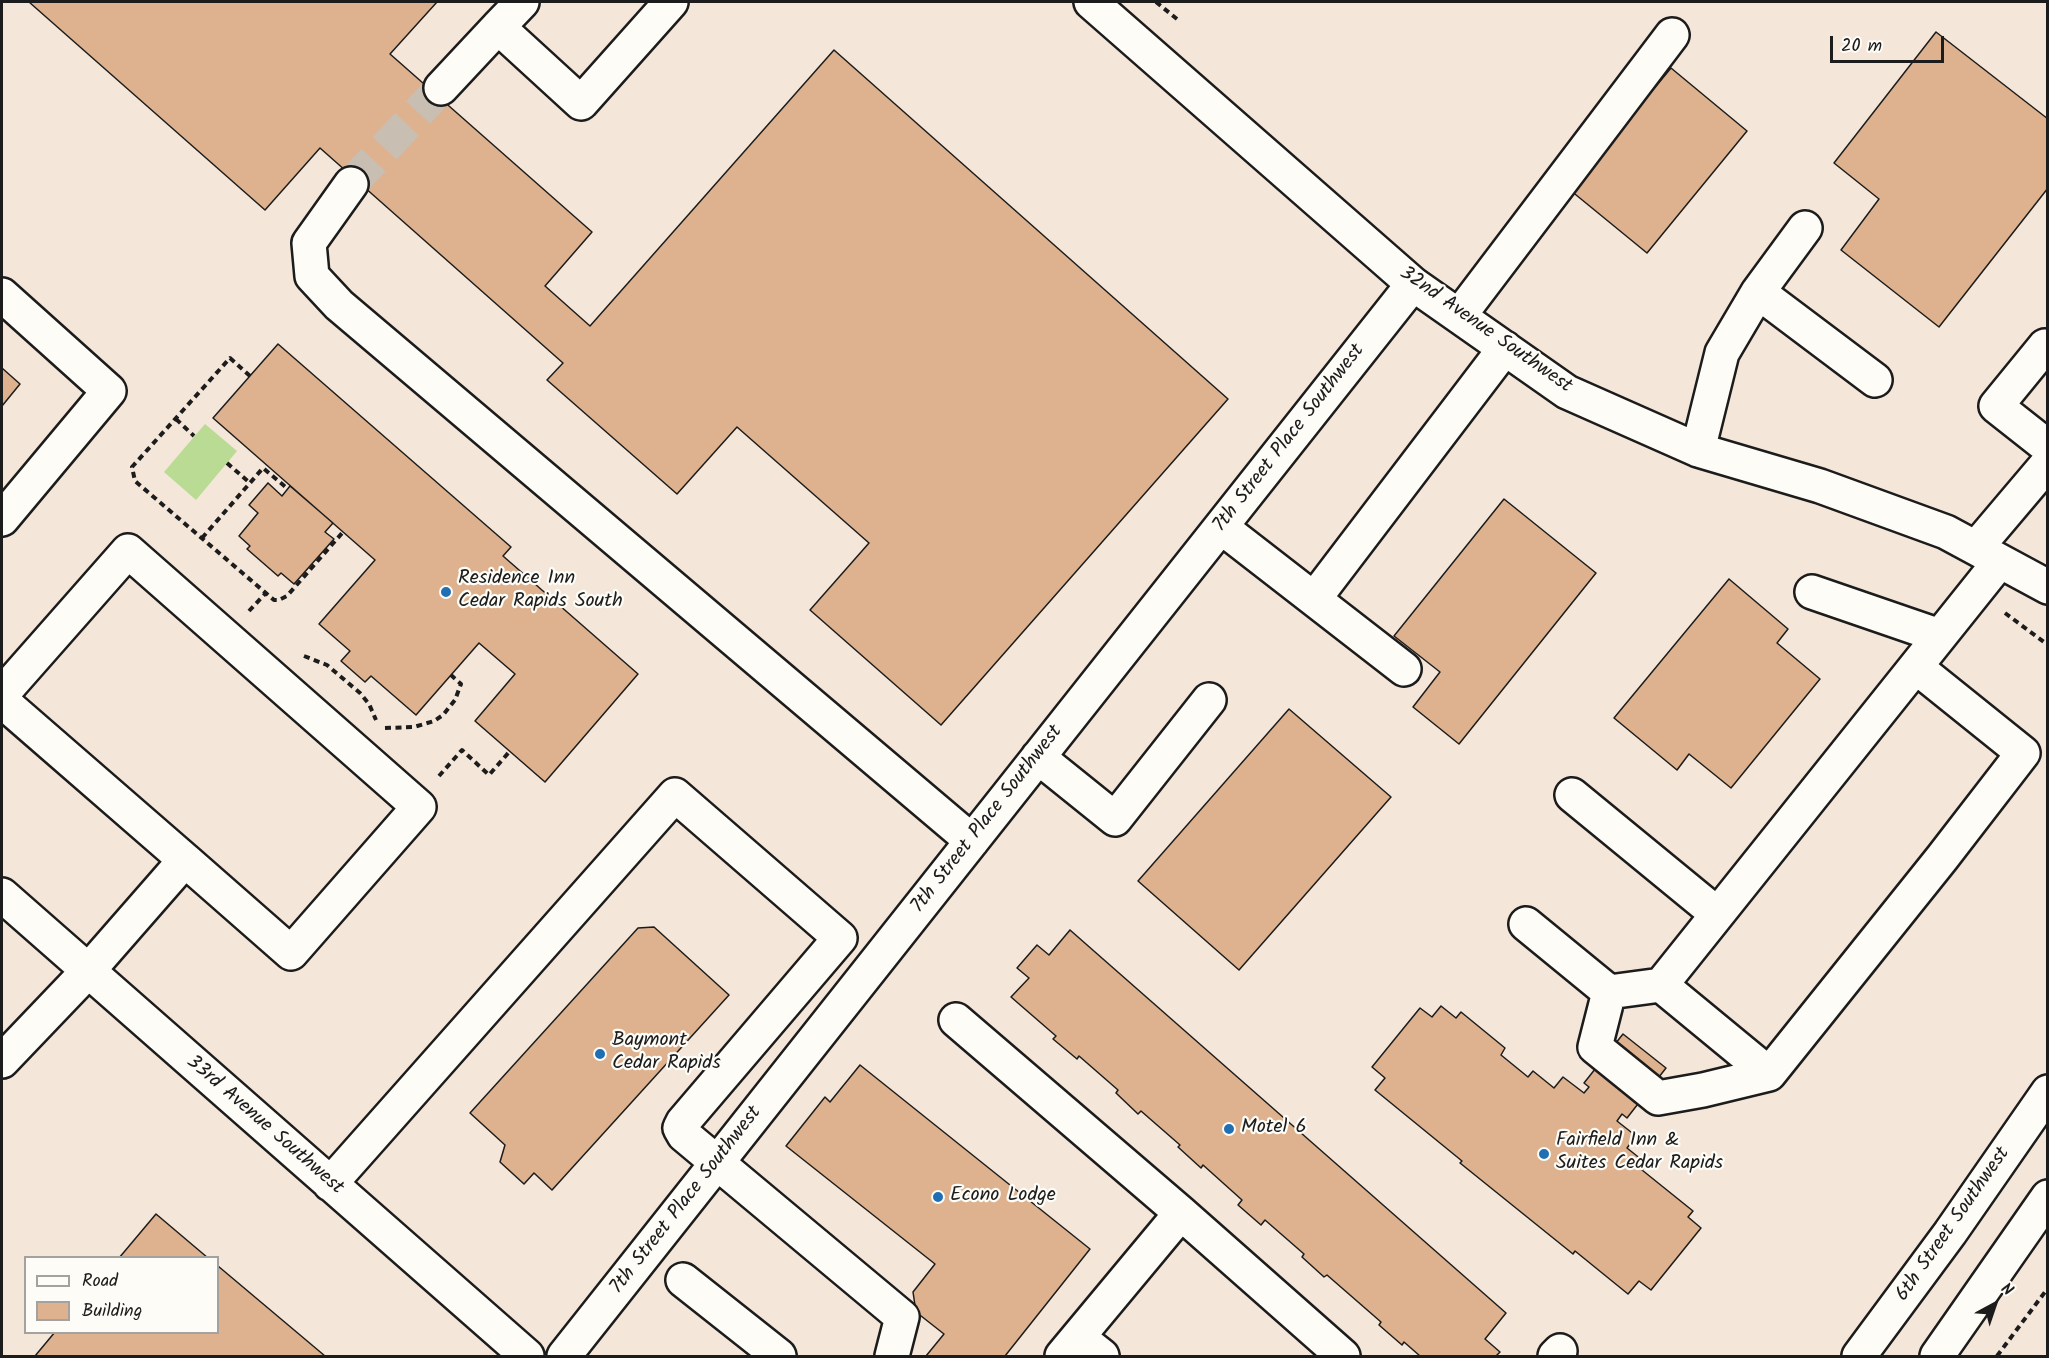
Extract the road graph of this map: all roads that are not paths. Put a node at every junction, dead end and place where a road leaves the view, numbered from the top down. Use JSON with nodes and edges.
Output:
{"nodes":[{"id":1,"x":522,"y":2,"type":"edge"},
{"id":2,"x":671,"y":2,"type":"edge"},
{"id":3,"x":1091,"y":2,"type":"edge"},
{"id":4,"x":498,"y":27,"type":"junction"},
{"id":5,"x":1672,"y":35,"type":"dead end"},
{"id":6,"x":441,"y":88,"type":"tunnel mouth"},
{"id":7,"x":351,"y":184,"type":"tunnel mouth"},
{"id":8,"x":1804,"y":228,"type":"dead end"},
{"id":9,"x":1413,"y":284,"type":"junction"},
{"id":10,"x":1758,"y":292,"type":"junction"},
{"id":11,"x":2,"y":295,"type":"edge"},
{"id":12,"x":1460,"y":316,"type":"junction"},
{"id":13,"x":1505,"y":348,"type":"junction"},
{"id":14,"x":2048,"y":348,"type":"edge"},
{"id":15,"x":1875,"y":380,"type":"dead end"},
{"id":16,"x":2048,"y":447,"type":"edge"},
{"id":17,"x":1698,"y":450,"type":"junction"},
{"id":18,"x":2048,"y":463,"type":"edge"},
{"id":19,"x":2,"y":519,"type":"edge"},
{"id":20,"x":1221,"y":526,"type":"junction"},
{"id":21,"x":1988,"y":555,"type":"junction"},
{"id":22,"x":2048,"y":587,"type":"edge"},
{"id":23,"x":1812,"y":592,"type":"dead end"},
{"id":24,"x":1314,"y":599,"type":"junction"},
{"id":25,"x":1940,"y":636,"type":"junction"},
{"id":26,"x":1916,"y":667,"type":"junction"},
{"id":27,"x":1404,"y":669,"type":"dead end"},
{"id":28,"x":2,"y":694,"type":"edge"},
{"id":29,"x":1209,"y":700,"type":"dead end"},
{"id":30,"x":2,"y":701,"type":"edge"},
{"id":31,"x":1038,"y":757,"type":"junction"},
{"id":32,"x":1572,"y":795,"type":"dead end"},
{"id":33,"x":972,"y":841,"type":"junction"},
{"id":34,"x":185,"y":860,"type":"junction"},
{"id":35,"x":2,"y":895,"type":"edge"},
{"id":36,"x":1717,"y":914,"type":"junction"},
{"id":37,"x":1526,"y":924,"type":"dead end"},
{"id":38,"x":88,"y":971,"type":"junction"},
{"id":39,"x":1661,"y":985,"type":"junction"},
{"id":40,"x":1609,"y":992,"type":"junction"},
{"id":41,"x":956,"y":1020,"type":"dead end"},
{"id":42,"x":2,"y":1060,"type":"edge"},
{"id":43,"x":1768,"y":1074,"type":"junction"},
{"id":44,"x":2048,"y":1092,"type":"edge"},
{"id":45,"x":718,"y":1162,"type":"junction"},
{"id":46,"x":330,"y":1184,"type":"junction"},
{"id":47,"x":2048,"y":1197,"type":"edge"},
{"id":48,"x":1181,"y":1213,"type":"junction"},
{"id":49,"x":683,"y":1280,"type":"dead end"},
{"id":50,"x":1081,"y":1350,"type":"edge"},
{"id":51,"x":527,"y":1356,"type":"edge"},
{"id":52,"x":564,"y":1356,"type":"edge"},
{"id":53,"x":779,"y":1356,"type":"edge"},
{"id":54,"x":892,"y":1356,"type":"edge"},
{"id":55,"x":1343,"y":1356,"type":"edge"},
{"id":56,"x":1859,"y":1356,"type":"edge"},
{"id":57,"x":1937,"y":1356,"type":"edge"}],
"edges":[{"from":1,"to":4,"type":"street"},
{"from":2,"to":4,"type":"street"},
{"from":3,"to":9,"type":"street","name":"32nd Avenue Southwest"},
{"from":4,"to":6,"type":"street"},
{"from":5,"to":12,"type":"street"},
{"from":7,"to":33,"type":"street"},
{"from":8,"to":10,"type":"street"},
{"from":9,"to":12,"type":"street","name":"32nd Avenue Southwest"},
{"from":9,"to":20,"type":"street","name":"7th Street Place Southwest"},
{"from":10,"to":15,"type":"street"},
{"from":10,"to":17,"type":"street"},
{"from":11,"to":19,"type":"street"},
{"from":12,"to":13,"type":"street","name":"32nd Avenue Southwest"},
{"from":13,"to":17,"type":"street","name":"32nd Avenue Southwest"},
{"from":13,"to":24,"type":"street"},
{"from":14,"to":16,"type":"street"},
{"from":17,"to":21,"type":"street","name":"32nd Avenue Southwest"},
{"from":18,"to":21,"type":"street"},
{"from":20,"to":24,"type":"street"},
{"from":20,"to":31,"type":"street","name":"7th Street Place Southwest"},
{"from":21,"to":22,"type":"street","name":"32nd Avenue Southwest"},
{"from":21,"to":25,"type":"street"},
{"from":23,"to":25,"type":"street"},
{"from":24,"to":27,"type":"street"},
{"from":25,"to":26,"type":"street"},
{"from":26,"to":36,"type":"street"},
{"from":26,"to":43,"type":"street"},
{"from":28,"to":34,"type":"street"},
{"from":29,"to":31,"type":"street"},
{"from":30,"to":34,"type":"street"},
{"from":31,"to":33,"type":"street","name":"7th Street Place Southwest"},
{"from":32,"to":36,"type":"street"},
{"from":33,"to":45,"type":"street","name":"7th Street Place Southwest"},
{"from":34,"to":38,"type":"street"},
{"from":35,"to":38,"type":"street","name":"33rd Avenue Southwest"},
{"from":36,"to":39,"type":"street"},
{"from":37,"to":40,"type":"street"},
{"from":38,"to":42,"type":"street"},
{"from":38,"to":46,"type":"street","name":"33rd Avenue Southwest"},
{"from":39,"to":40,"type":"street"},
{"from":39,"to":43,"type":"street"},
{"from":40,"to":43,"type":"street"},
{"from":41,"to":48,"type":"street"},
{"from":44,"to":56,"type":"street","name":"6th Street Southwest"},
{"from":45,"to":46,"type":"street"},
{"from":45,"to":52,"type":"street","name":"7th Street Place Southwest"},
{"from":45,"to":54,"type":"street"},
{"from":46,"to":51,"type":"street","name":"33rd Avenue Southwest"},
{"from":47,"to":57,"type":"street"},
{"from":48,"to":50,"type":"street"},
{"from":48,"to":55,"type":"street"},
{"from":49,"to":53,"type":"street"}]}
